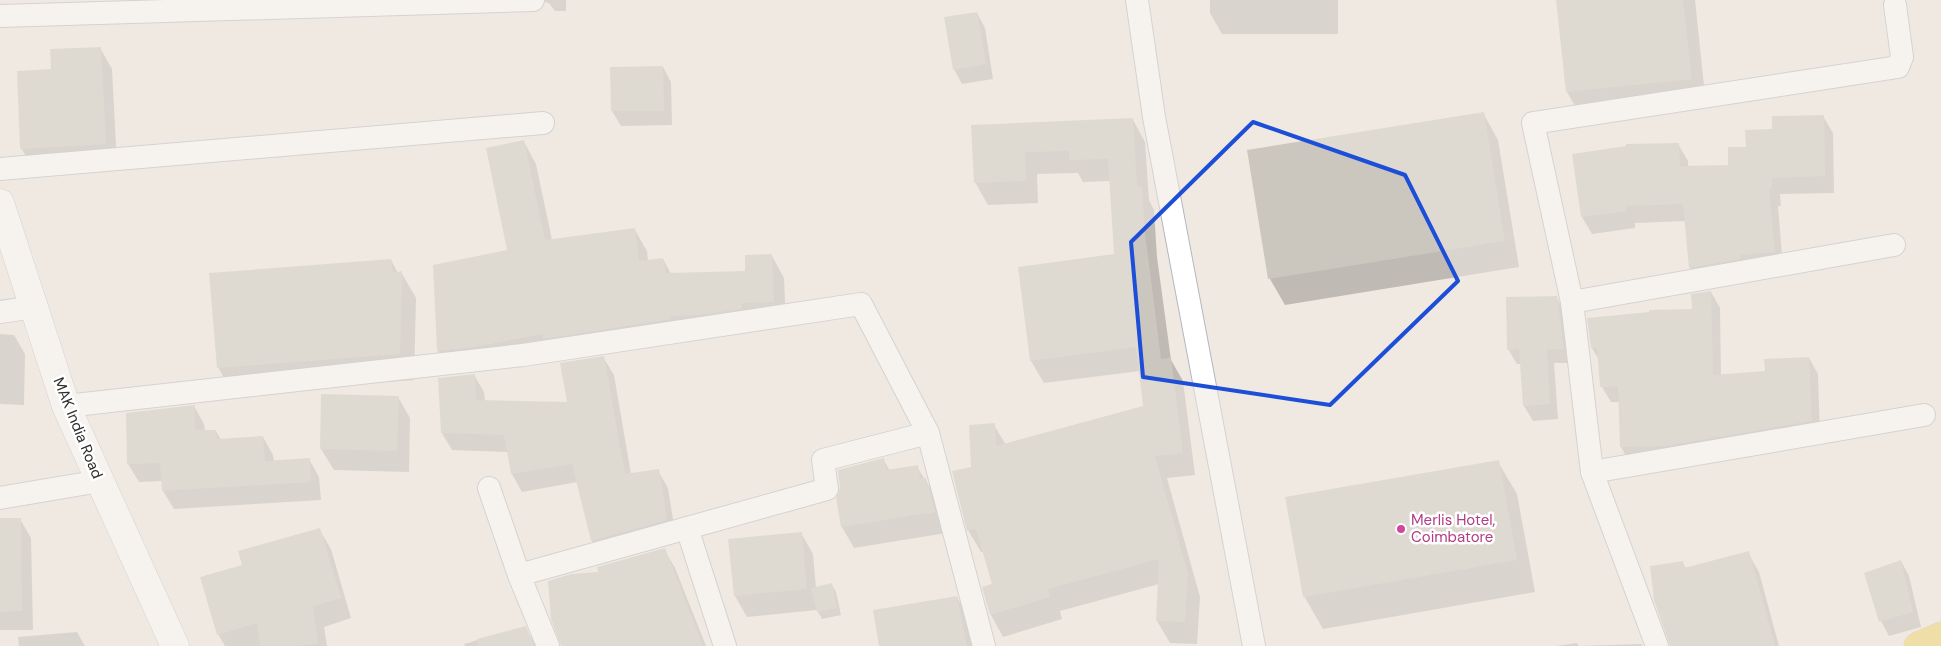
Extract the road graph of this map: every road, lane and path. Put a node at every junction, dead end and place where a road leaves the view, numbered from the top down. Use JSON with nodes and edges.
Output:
{"nodes":[{"id":1,"x":533,"y":0,"type":"edge"},
{"id":2,"x":1137,"y":0,"type":"edge"},
{"id":3,"x":1895,"y":5,"type":"dead end"},
{"id":4,"x":0,"y":16,"type":"edge"},
{"id":5,"x":543,"y":123,"type":"dead end"},
{"id":6,"x":0,"y":169,"type":"edge"},
{"id":7,"x":0,"y":203,"type":"edge"},
{"id":8,"x":1894,"y":245,"type":"dead end"},
{"id":9,"x":1572,"y":302,"type":"junction"},
{"id":10,"x":34,"y":307,"type":"junction"},
{"id":11,"x":0,"y":312,"type":"edge"},
{"id":12,"x":66,"y":406,"type":"junction"},
{"id":13,"x":1924,"y":416,"type":"dead end"},
{"id":14,"x":928,"y":433,"type":"junction"},
{"id":15,"x":1592,"y":472,"type":"junction"},
{"id":16,"x":100,"y":481,"type":"junction"},
{"id":17,"x":489,"y":488,"type":"dead end"},
{"id":18,"x":0,"y":498,"type":"edge"},
{"id":19,"x":687,"y":528,"type":"junction"},
{"id":20,"x":519,"y":575,"type":"junction"},
{"id":21,"x":1941,"y":636,"type":"edge"},
{"id":22,"x":175,"y":646,"type":"edge"},
{"id":23,"x":548,"y":646,"type":"edge"},
{"id":24,"x":725,"y":646,"type":"edge"},
{"id":25,"x":984,"y":646,"type":"edge"},
{"id":26,"x":1254,"y":646,"type":"edge"},
{"id":27,"x":1657,"y":646,"type":"edge"},
{"id":28,"x":1918,"y":646,"type":"edge"}],
"edges":[{"from":1,"to":4,"type":"street"},
{"from":2,"to":26,"type":"street"},
{"from":3,"to":9,"type":"street"},
{"from":5,"to":6,"type":"street"},
{"from":7,"to":10,"type":"street","name":"MAK India Road"},
{"from":8,"to":9,"type":"street"},
{"from":9,"to":15,"type":"street"},
{"from":10,"to":11,"type":"street"},
{"from":10,"to":12,"type":"street","name":"MAK India Road"},
{"from":12,"to":14,"type":"street"},
{"from":12,"to":16,"type":"street","name":"MAK India Road"},
{"from":13,"to":15,"type":"street"},
{"from":14,"to":19,"type":"street"},
{"from":14,"to":25,"type":"street"},
{"from":15,"to":27,"type":"street"},
{"from":16,"to":18,"type":"street"},
{"from":16,"to":22,"type":"street","name":"MAK India Road"},
{"from":17,"to":20,"type":"street"},
{"from":19,"to":20,"type":"street"},
{"from":19,"to":24,"type":"street"},
{"from":20,"to":23,"type":"street"},
{"from":21,"to":28,"type":"main road"}]}
